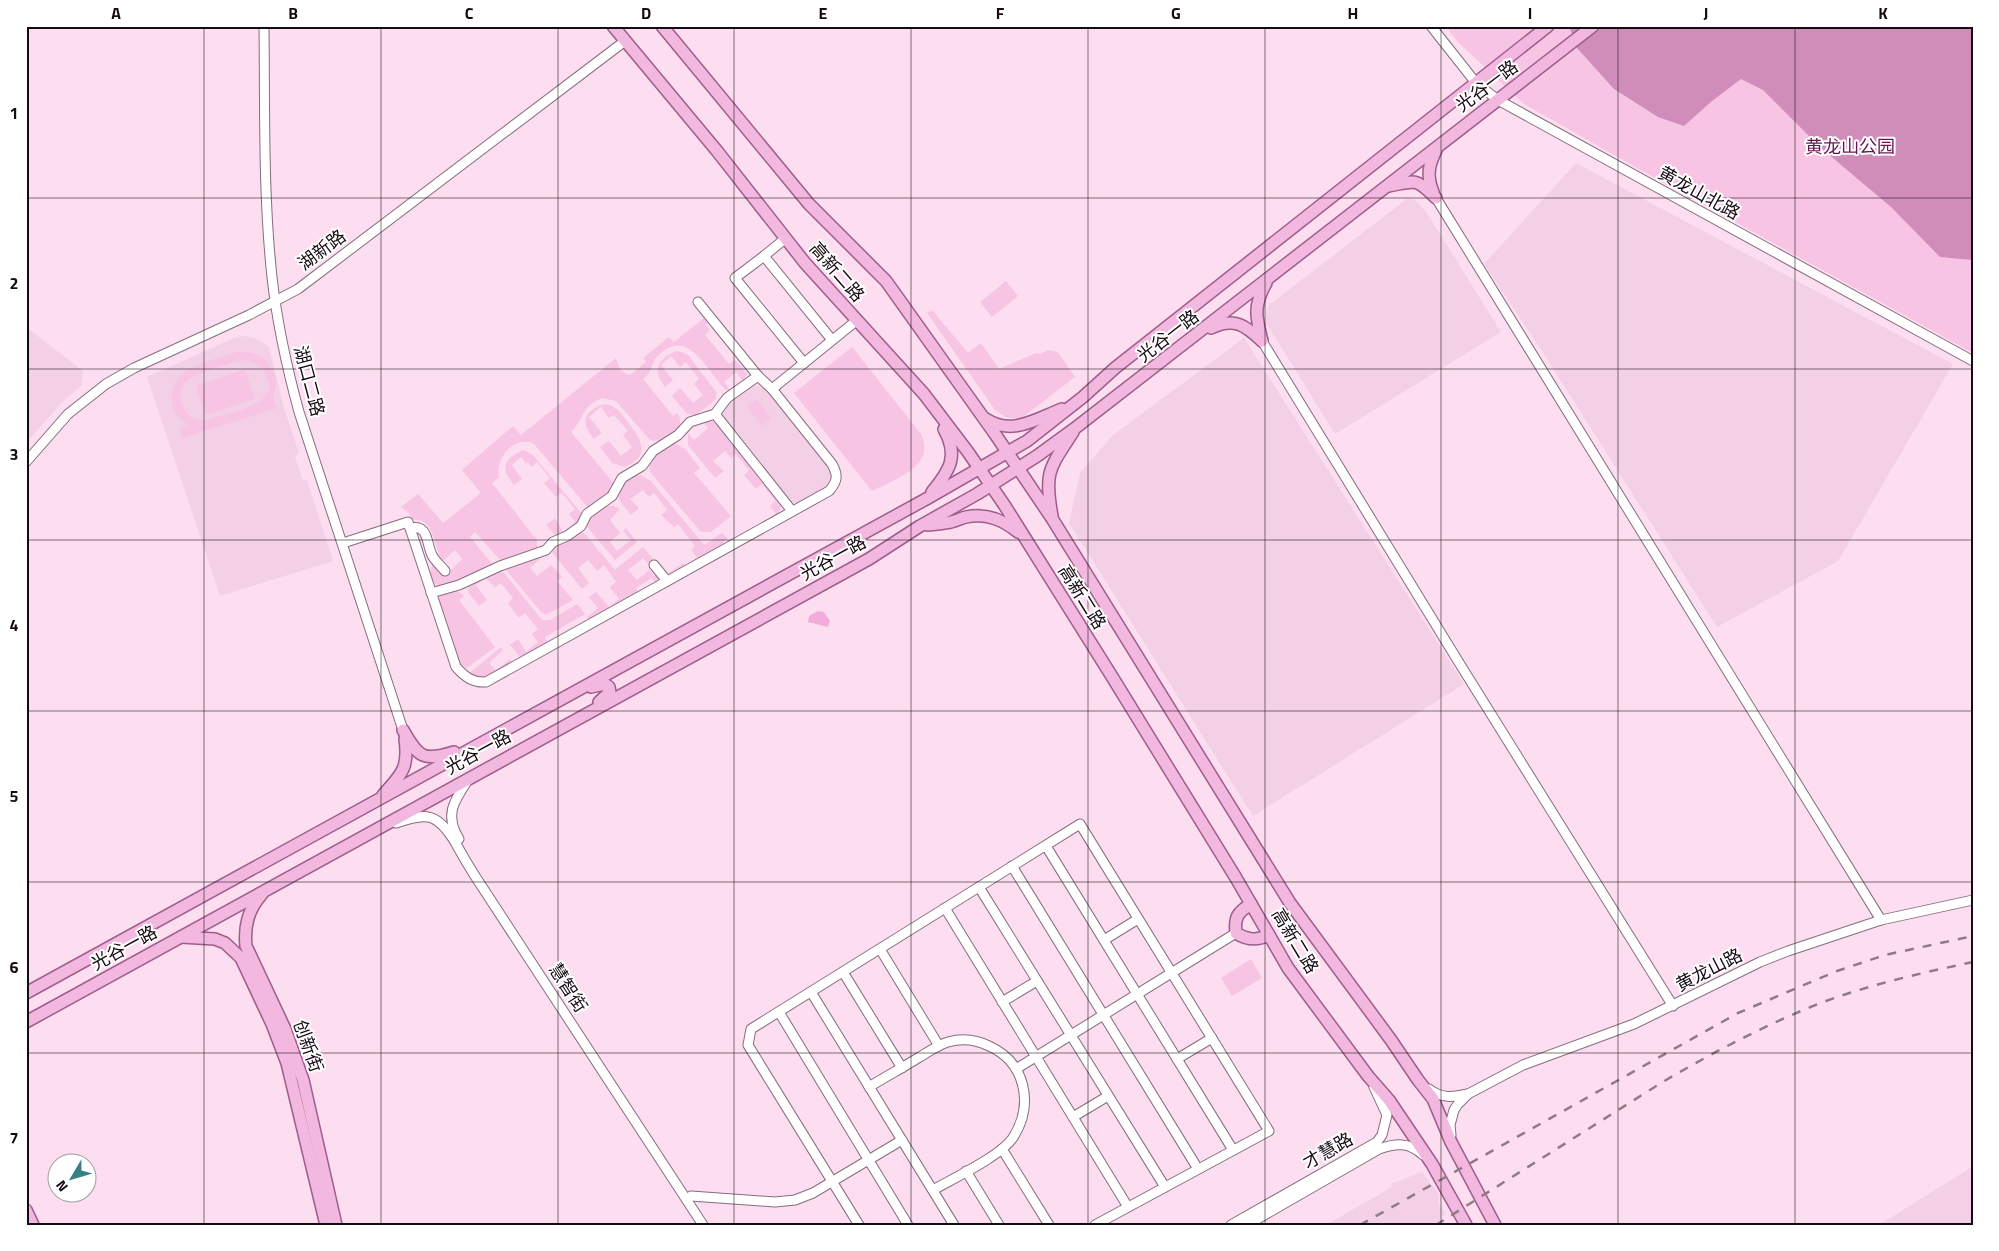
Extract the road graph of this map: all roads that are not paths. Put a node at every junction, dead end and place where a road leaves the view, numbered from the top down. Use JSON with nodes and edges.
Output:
{"nodes":[{"id":1,"x":264,"y":26,"type":"edge"},
{"id":2,"x":613,"y":26,"type":"edge"},
{"id":3,"x":662,"y":26,"type":"edge"},
{"id":4,"x":1431,"y":26,"type":"edge"},
{"id":5,"x":1548,"y":26,"type":"edge"},
{"id":6,"x":1593,"y":26,"type":"edge"},
{"id":7,"x":625,"y":41,"type":"junction"},
{"id":8,"x":1476,"y":83,"type":"junction"},
{"id":9,"x":1498,"y":100,"type":"junction"},
{"id":10,"x":1439,"y":144,"type":"junction"},
{"id":11,"x":1385,"y":186,"type":"junction"},
{"id":12,"x":1436,"y":198,"type":"junction"},
{"id":13,"x":786,"y":238,"type":"junction"},
{"id":14,"x":764,"y":256,"type":"junction"},
{"id":15,"x":1269,"y":278,"type":"junction"},
{"id":16,"x":275,"y":301,"type":"junction"},
{"id":17,"x":698,"y":302,"type":"dead end"},
{"id":18,"x":856,"y":321,"type":"junction"},
{"id":19,"x":1200,"y":332,"type":"junction"},
{"id":20,"x":832,"y":340,"type":"junction"},
{"id":21,"x":1262,"y":341,"type":"junction"},
{"id":22,"x":1973,"y":362,"type":"edge"},
{"id":23,"x":804,"y":363,"type":"junction"},
{"id":24,"x":758,"y":376,"type":"junction"},
{"id":25,"x":772,"y":389,"type":"junction"},
{"id":26,"x":924,"y":394,"type":"junction"},
{"id":27,"x":1073,"y":405,"type":"junction"},
{"id":28,"x":715,"y":414,"type":"junction"},
{"id":29,"x":981,"y":416,"type":"junction"},
{"id":30,"x":1074,"y":429,"type":"junction"},
{"id":31,"x":1007,"y":452,"type":"junction"},
{"id":32,"x":26,"y":462,"type":"edge"},
{"id":33,"x":979,"y":468,"type":"junction"},
{"id":34,"x":1018,"y":468,"type":"junction"},
{"id":35,"x":991,"y":485,"type":"junction"},
{"id":36,"x":928,"y":498,"type":"junction"},
{"id":37,"x":792,"y":511,"type":"junction"},
{"id":38,"x":1053,"y":520,"type":"junction"},
{"id":39,"x":920,"y":526,"type":"junction"},
{"id":40,"x":410,"y":528,"type":"junction"},
{"id":41,"x":1025,"y":538,"type":"junction"},
{"id":42,"x":343,"y":543,"type":"junction"},
{"id":43,"x":654,"y":565,"type":"dead end"},
{"id":44,"x":445,"y":571,"type":"dead end"},
{"id":45,"x":667,"y":582,"type":"junction"},
{"id":46,"x":431,"y":593,"type":"junction"},
{"id":47,"x":572,"y":694,"type":"junction"},
{"id":48,"x":584,"y":714,"type":"junction"},
{"id":49,"x":403,"y":730,"type":"junction"},
{"id":50,"x":478,"y":745,"type":"junction"},
{"id":51,"x":471,"y":776,"type":"junction"},
{"id":52,"x":378,"y":801,"type":"junction"},
{"id":53,"x":379,"y":828,"type":"junction"},
{"id":54,"x":1046,"y":846,"type":"junction"},
{"id":55,"x":1012,"y":866,"type":"junction"},
{"id":56,"x":979,"y":887,"type":"junction"},
{"id":57,"x":267,"y":889,"type":"junction"},
{"id":58,"x":1973,"y":900,"type":"edge"},
{"id":59,"x":1251,"y":904,"type":"junction"},
{"id":60,"x":945,"y":908,"type":"junction"},
{"id":61,"x":1138,"y":919,"type":"junction"},
{"id":62,"x":1881,"y":920,"type":"junction"},
{"id":63,"x":1236,"y":933,"type":"junction"},
{"id":64,"x":1270,"y":935,"type":"junction"},
{"id":65,"x":180,"y":937,"type":"junction"},
{"id":66,"x":1104,"y":940,"type":"junction"},
{"id":67,"x":880,"y":949,"type":"junction"},
{"id":68,"x":843,"y":972,"type":"junction"},
{"id":69,"x":1172,"y":973,"type":"junction"},
{"id":70,"x":1037,"y":981,"type":"junction"},
{"id":71,"x":810,"y":992,"type":"junction"},
{"id":72,"x":26,"y":993,"type":"edge"},
{"id":73,"x":1137,"y":994,"type":"junction"},
{"id":74,"x":1002,"y":1002,"type":"junction"},
{"id":75,"x":1673,"y":1006,"type":"junction"},
{"id":76,"x":779,"y":1012,"type":"junction"},
{"id":77,"x":1103,"y":1015,"type":"junction"},
{"id":78,"x":26,"y":1022,"type":"edge"},
{"id":79,"x":1070,"y":1035,"type":"junction"},
{"id":80,"x":1212,"y":1038,"type":"junction"},
{"id":81,"x":939,"y":1046,"type":"junction"},
{"id":82,"x":1036,"y":1056,"type":"junction"},
{"id":83,"x":1177,"y":1059,"type":"junction"},
{"id":84,"x":902,"y":1068,"type":"junction"},
{"id":85,"x":1016,"y":1069,"type":"junction"},
{"id":86,"x":1368,"y":1076,"type":"junction"},
{"id":87,"x":1418,"y":1080,"type":"junction"},
{"id":88,"x":869,"y":1087,"type":"junction"},
{"id":89,"x":1468,"y":1094,"type":"junction"},
{"id":90,"x":1108,"y":1096,"type":"junction"},
{"id":91,"x":1073,"y":1117,"type":"junction"},
{"id":92,"x":902,"y":1140,"type":"junction"},
{"id":93,"x":1451,"y":1142,"type":"junction"},
{"id":94,"x":1002,"y":1149,"type":"junction"},
{"id":95,"x":1233,"y":1150,"type":"junction"},
{"id":96,"x":868,"y":1160,"type":"junction"},
{"id":97,"x":1432,"y":1164,"type":"junction"},
{"id":98,"x":1198,"y":1169,"type":"junction"},
{"id":99,"x":966,"y":1171,"type":"junction"},
{"id":100,"x":833,"y":1182,"type":"junction"},
{"id":101,"x":1164,"y":1188,"type":"junction"},
{"id":102,"x":933,"y":1190,"type":"junction"},
{"id":103,"x":691,"y":1196,"type":"junction"},
{"id":104,"x":1128,"y":1207,"type":"junction"},
{"id":105,"x":26,"y":1210,"type":"edge"},
{"id":106,"x":33,"y":1225,"type":"edge"},
{"id":107,"x":326,"y":1225,"type":"edge"},
{"id":108,"x":336,"y":1225,"type":"edge"},
{"id":109,"x":703,"y":1225,"type":"edge"},
{"id":110,"x":709,"y":1225,"type":"edge"},
{"id":111,"x":859,"y":1225,"type":"edge"},
{"id":112,"x":908,"y":1225,"type":"edge"},
{"id":113,"x":954,"y":1225,"type":"edge"},
{"id":114,"x":1000,"y":1225,"type":"edge"},
{"id":115,"x":1049,"y":1225,"type":"edge"},
{"id":116,"x":1095,"y":1225,"type":"edge"},
{"id":117,"x":1231,"y":1225,"type":"edge"},
{"id":118,"x":1247,"y":1225,"type":"edge"},
{"id":119,"x":1466,"y":1225,"type":"edge"},
{"id":120,"x":1495,"y":1225,"type":"edge"}],
"edges":[{"from":1,"to":16,"type":"street","name":"湖口二路"},
{"from":2,"to":7,"type":"main road","name":"高新二路"},
{"from":3,"to":29,"type":"main road","name":"高新二路"},
{"from":4,"to":8,"type":"street","name":"黄龙山北路"},
{"from":5,"to":8,"type":"main road","name":"光谷一路"},
{"from":6,"to":9,"type":"main road","name":"光谷一路"},
{"from":7,"to":13,"type":"main road","name":"高新二路"},
{"from":7,"to":16,"type":"street","name":"湖新路"},
{"from":8,"to":9,"type":"street","name":"黄龙山北路"},
{"from":8,"to":27,"type":"main road","name":"光谷一路"},
{"from":9,"to":10,"type":"main road","name":"光谷一路"},
{"from":9,"to":22,"type":"street","name":"黄龙山北路"},
{"from":10,"to":11,"type":"main road","name":"光谷一路"},
{"from":10,"to":12,"type":"main road"},
{"from":11,"to":12,"type":"main road"},
{"from":11,"to":15,"type":"main road","name":"光谷一路"},
{"from":12,"to":62,"type":"street"},
{"from":13,"to":14,"type":"street"},
{"from":13,"to":18,"type":"main road","name":"高新二路"},
{"from":14,"to":20,"type":"street"},
{"from":14,"to":23,"type":"street"},
{"from":15,"to":19,"type":"main road","name":"光谷一路"},
{"from":15,"to":21,"type":"main road"},
{"from":16,"to":32,"type":"street","name":"湖新路"},
{"from":16,"to":42,"type":"street","name":"湖口二路"},
{"from":17,"to":24,"type":"street"},
{"from":18,"to":20,"type":"street"},
{"from":18,"to":26,"type":"main road","name":"高新二路"},
{"from":19,"to":21,"type":"main road"},
{"from":19,"to":30,"type":"main road","name":"光谷一路"},
{"from":20,"to":23,"type":"street"},
{"from":21,"to":75,"type":"street"},
{"from":23,"to":25,"type":"street"},
{"from":24,"to":25,"type":"street"},
{"from":24,"to":28,"type":"street"},
{"from":25,"to":37,"type":"street"},
{"from":26,"to":33,"type":"main road","name":"高新二路"},
{"from":26,"to":36,"type":"main road"},
{"from":27,"to":29,"type":"main road"},
{"from":27,"to":31,"type":"main road","name":"光谷一路"},
{"from":28,"to":37,"type":"street"},
{"from":28,"to":46,"type":"street"},
{"from":29,"to":31,"type":"main road","name":"高新二路"},
{"from":30,"to":34,"type":"main road","name":"光谷一路"},
{"from":30,"to":38,"type":"main road"},
{"from":31,"to":33,"type":"main road","name":"光谷一路"},
{"from":31,"to":34,"type":"main road","name":"高新二路"},
{"from":33,"to":35,"type":"main road","name":"高新二路"},
{"from":33,"to":36,"type":"main road","name":"光谷一路"},
{"from":34,"to":35,"type":"main road","name":"光谷一路"},
{"from":34,"to":38,"type":"main road","name":"高新二路"},
{"from":35,"to":39,"type":"main road","name":"光谷一路"},
{"from":35,"to":41,"type":"main road","name":"高新二路"},
{"from":36,"to":47,"type":"main road","name":"光谷一路"},
{"from":37,"to":45,"type":"street"},
{"from":38,"to":87,"type":"main road","name":"高新二路"},
{"from":39,"to":41,"type":"main road"},
{"from":39,"to":48,"type":"main road","name":"光谷一路"},
{"from":40,"to":42,"type":"street"},
{"from":40,"to":44,"type":"street"},
{"from":40,"to":46,"type":"street"},
{"from":41,"to":59,"type":"main road","name":"高新二路"},
{"from":42,"to":49,"type":"street","name":"湖口二路"},
{"from":43,"to":45,"type":"street"},
{"from":45,"to":46,"type":"street"},
{"from":47,"to":48,"type":"main road"},
{"from":47,"to":50,"type":"main road","name":"光谷一路"},
{"from":48,"to":51,"type":"main road","name":"光谷一路"},
{"from":49,"to":50,"type":"main road"},
{"from":49,"to":52,"type":"main road"},
{"from":50,"to":52,"type":"main road","name":"光谷一路"},
{"from":51,"to":53,"type":"main road","name":"光谷一路"},
{"from":51,"to":103,"type":"street","name":"慧智街"},
{"from":52,"to":72,"type":"main road","name":"光谷一路"},
{"from":53,"to":57,"type":"main road","name":"光谷一路"},
{"from":53,"to":109,"type":"street","name":"慧智街"},
{"from":54,"to":55,"type":"street"},
{"from":54,"to":61,"type":"street"},
{"from":54,"to":66,"type":"street"},
{"from":55,"to":56,"type":"street"},
{"from":55,"to":77,"type":"street"},
{"from":56,"to":60,"type":"street"},
{"from":56,"to":70,"type":"street"},
{"from":57,"to":65,"type":"main road","name":"光谷一路"},
{"from":57,"to":108,"type":"main road","name":"创新街"},
{"from":58,"to":62,"type":"street","name":"黄龙山路"},
{"from":59,"to":63,"type":"main road"},
{"from":59,"to":64,"type":"main road","name":"高新二路"},
{"from":60,"to":67,"type":"street"},
{"from":60,"to":74,"type":"street"},
{"from":61,"to":66,"type":"street"},
{"from":61,"to":69,"type":"street"},
{"from":62,"to":75,"type":"street","name":"黄龙山路"},
{"from":63,"to":64,"type":"main road"},
{"from":63,"to":69,"type":"street"},
{"from":64,"to":86,"type":"main road","name":"高新二路"},
{"from":65,"to":78,"type":"main road","name":"光谷一路"},
{"from":65,"to":107,"type":"main road","name":"创新街"},
{"from":66,"to":73,"type":"street"},
{"from":67,"to":68,"type":"street"},
{"from":67,"to":81,"type":"street"},
{"from":68,"to":71,"type":"street"},
{"from":68,"to":84,"type":"street"},
{"from":69,"to":73,"type":"street"},
{"from":69,"to":80,"type":"street"},
{"from":70,"to":74,"type":"street"},
{"from":70,"to":79,"type":"street"},
{"from":71,"to":76,"type":"street"},
{"from":71,"to":88,"type":"street"},
{"from":73,"to":77,"type":"street"},
{"from":73,"to":83,"type":"street"},
{"from":74,"to":82,"type":"street"},
{"from":75,"to":89,"type":"street","name":"黄龙山路"},
{"from":76,"to":96,"type":"street"},
{"from":76,"to":100,"type":"street"},
{"from":77,"to":79,"type":"street"},
{"from":77,"to":98,"type":"street"},
{"from":79,"to":82,"type":"street"},
{"from":79,"to":90,"type":"street"},
{"from":80,"to":83,"type":"street"},
{"from":80,"to":95,"type":"street"},
{"from":81,"to":84,"type":"street"},
{"from":81,"to":85,"type":"street"},
{"from":82,"to":85,"type":"street"},
{"from":82,"to":91,"type":"street"},
{"from":83,"to":95,"type":"street"},
{"from":84,"to":88,"type":"street"},
{"from":85,"to":94,"type":"street"},
{"from":86,"to":97,"type":"main road","name":"高新二路"},
{"from":86,"to":117,"type":"street","name":"才慧路"},
{"from":87,"to":89,"type":"street","name":"黄龙山路"},
{"from":87,"to":93,"type":"main road","name":"高新二路"},
{"from":88,"to":92,"type":"street"},
{"from":89,"to":93,"type":"street","name":"黄龙山路"},
{"from":90,"to":91,"type":"street"},
{"from":90,"to":101,"type":"street"},
{"from":91,"to":104,"type":"street"},
{"from":92,"to":96,"type":"street"},
{"from":92,"to":102,"type":"street"},
{"from":93,"to":120,"type":"main road","name":"高新二路"},
{"from":94,"to":99,"type":"street"},
{"from":94,"to":115,"type":"street"},
{"from":95,"to":98,"type":"street"},
{"from":96,"to":100,"type":"street"},
{"from":96,"to":112,"type":"street"},
{"from":97,"to":118,"type":"street","name":"才慧路"},
{"from":97,"to":119,"type":"main road","name":"高新二路"},
{"from":98,"to":101,"type":"street"},
{"from":99,"to":102,"type":"street"},
{"from":99,"to":114,"type":"street"},
{"from":100,"to":103,"type":"street"},
{"from":100,"to":111,"type":"street"},
{"from":101,"to":104,"type":"street"},
{"from":102,"to":113,"type":"street"},
{"from":103,"to":110,"type":"street","name":"慧智街"},
{"from":104,"to":116,"type":"street"},
{"from":105,"to":106,"type":"main road"}]}
